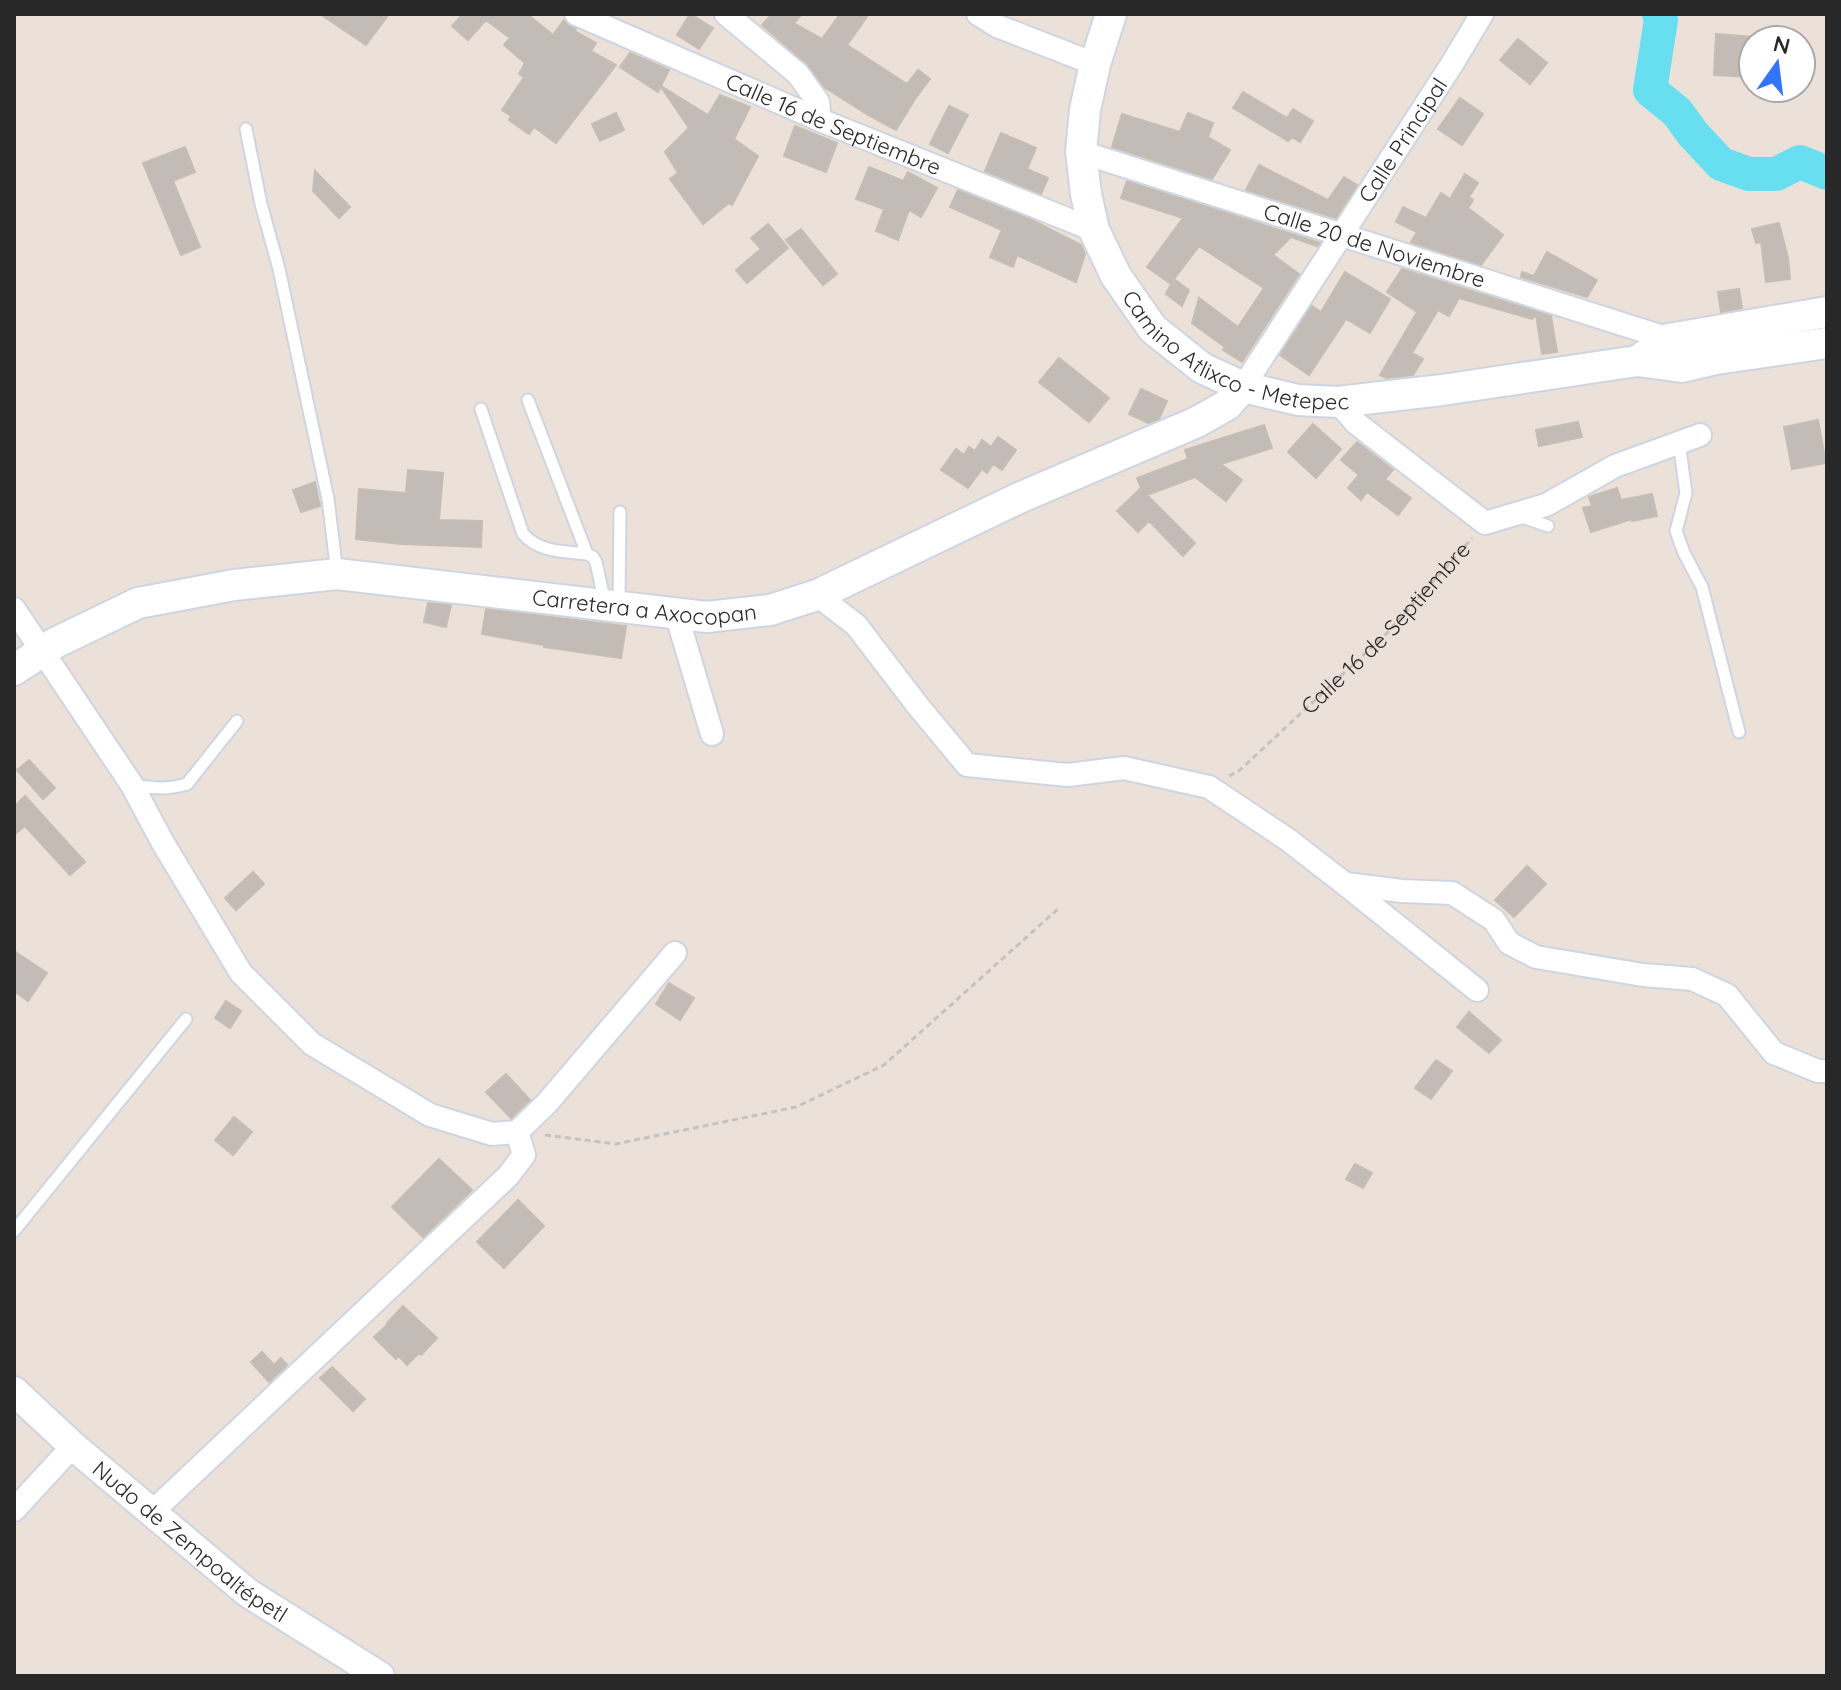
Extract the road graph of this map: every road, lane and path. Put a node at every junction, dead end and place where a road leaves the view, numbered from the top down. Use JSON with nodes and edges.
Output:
{"nodes":[{"id":1,"x":576,"y":14,"type":"edge"},
{"id":2,"x":726,"y":14,"type":"edge"},
{"id":3,"x":978,"y":14,"type":"edge"},
{"id":4,"x":1111,"y":14,"type":"edge"},
{"id":5,"x":1482,"y":14,"type":"edge"},
{"id":6,"x":1095,"y":64,"type":"junction"},
{"id":7,"x":820,"y":120,"type":"junction"},
{"id":8,"x":246,"y":129,"type":"dead end"},
{"id":9,"x":1081,"y":152,"type":"junction"},
{"id":10,"x":1094,"y":230,"type":"junction"},
{"id":11,"x":1342,"y":234,"type":"junction"},
{"id":12,"x":1827,"y":312,"type":"edge"},
{"id":13,"x":1669,"y":339,"type":"junction"},
{"id":14,"x":1827,"y":343,"type":"edge"},
{"id":15,"x":1637,"y":361,"type":"junction"},
{"id":16,"x":1682,"y":367,"type":"junction"},
{"id":17,"x":1243,"y":387,"type":"junction"},
{"id":18,"x":528,"y":400,"type":"dead end"},
{"id":19,"x":1338,"y":402,"type":"junction"},
{"id":20,"x":481,"y":409,"type":"dead end"},
{"id":21,"x":1690,"y":438,"type":"joint"},
{"id":22,"x":620,"y":512,"type":"dead end"},
{"id":23,"x":1492,"y":521,"type":"junction"},
{"id":24,"x":1548,"y":526,"type":"dead end"},
{"id":25,"x":587,"y":554,"type":"junction"},
{"id":26,"x":337,"y":574,"type":"junction"},
{"id":27,"x":817,"y":595,"type":"junction"},
{"id":28,"x":612,"y":605,"type":"junction"},
{"id":29,"x":14,"y":609,"type":"edge"},
{"id":30,"x":676,"y":613,"type":"junction"},
{"id":31,"x":43,"y":651,"type":"junction"},
{"id":32,"x":14,"y":670,"type":"edge"},
{"id":33,"x":237,"y":721,"type":"dead end"},
{"id":34,"x":1739,"y":732,"type":"dead end"},
{"id":35,"x":712,"y":734,"type":"dead end"},
{"id":36,"x":132,"y":785,"type":"junction"},
{"id":37,"x":1209,"y":787,"type":"junction"},
{"id":38,"x":1345,"y":884,"type":"junction"},
{"id":39,"x":1059,"y":908,"type":"dead end"},
{"id":40,"x":675,"y":953,"type":"dead end"},
{"id":41,"x":1477,"y":990,"type":"dead end"},
{"id":42,"x":186,"y":1019,"type":"dead end"},
{"id":43,"x":1827,"y":1071,"type":"edge"},
{"id":44,"x":517,"y":1132,"type":"junction"},
{"id":45,"x":14,"y":1231,"type":"edge"},
{"id":46,"x":14,"y":1391,"type":"edge"},
{"id":47,"x":73,"y":1446,"type":"junction"},
{"id":48,"x":14,"y":1510,"type":"edge"},
{"id":49,"x":152,"y":1512,"type":"junction"},
{"id":50,"x":380,"y":1676,"type":"edge"}],
"edges":[{"from":1,"to":7,"type":"street","name":"Calle 16 de Septiembre"},
{"from":2,"to":7,"type":"street"},
{"from":3,"to":6,"type":"street"},
{"from":4,"to":6,"type":"main road","name":"Camino Atlixco - Metepec"},
{"from":5,"to":11,"type":"street","name":"Calle Principal"},
{"from":6,"to":9,"type":"main road","name":"Camino Atlixco - Metepec"},
{"from":7,"to":10,"type":"street","name":"Calle 16 de Septiembre"},
{"from":8,"to":26,"type":"lane"},
{"from":9,"to":10,"type":"main road","name":"Camino Atlixco - Metepec"},
{"from":9,"to":11,"type":"street","name":"Calle 20 de Noviembre"},
{"from":10,"to":17,"type":"main road","name":"Camino Atlixco - Metepec"},
{"from":11,"to":13,"type":"street","name":"Calle 20 de Noviembre"},
{"from":11,"to":17,"type":"street","name":"Calle Principal"},
{"from":12,"to":13,"type":"main road","name":"Camino Atlixco - Metepec"},
{"from":13,"to":15,"type":"main road","name":"Camino Atlixco - Metepec"},
{"from":13,"to":16,"type":"street"},
{"from":14,"to":16,"type":"main road","name":"Camino Atlixco - Metepec"},
{"from":15,"to":16,"type":"main road","name":"Camino Atlixco - Metepec"},
{"from":15,"to":19,"type":"main road","name":"Camino Atlixco - Metepec"},
{"from":17,"to":19,"type":"main road","name":"Camino Atlixco - Metepec"},
{"from":17,"to":27,"type":"main road","name":"Carretera a Axocopan"},
{"from":18,"to":25,"type":"lane"},
{"from":19,"to":23,"type":"street","name":"Calle 16 de Septiembre"},
{"from":20,"to":25,"type":"lane"},
{"from":21,"to":23,"type":"street"},
{"from":21,"to":34,"type":"lane"},
{"from":22,"to":28,"type":"lane"},
{"from":23,"to":24,"type":"lane"},
{"from":23,"to":37,"type":"path","name":"Calle 16 de Septiembre"},
{"from":25,"to":28,"type":"lane"},
{"from":26,"to":28,"type":"main road","name":"Carretera a Axocopan"},
{"from":26,"to":31,"type":"main road","name":"Carretera a Axocopan"},
{"from":27,"to":30,"type":"main road","name":"Carretera a Axocopan"},
{"from":27,"to":37,"type":"street"},
{"from":28,"to":30,"type":"main road","name":"Carretera a Axocopan"},
{"from":29,"to":31,"type":"street"},
{"from":30,"to":35,"type":"street"},
{"from":31,"to":32,"type":"main road","name":"Carretera a Axocopan"},
{"from":31,"to":36,"type":"street"},
{"from":33,"to":36,"type":"lane"},
{"from":36,"to":44,"type":"street"},
{"from":37,"to":38,"type":"street"},
{"from":38,"to":41,"type":"street"},
{"from":38,"to":43,"type":"street"},
{"from":39,"to":44,"type":"path"},
{"from":40,"to":44,"type":"street"},
{"from":42,"to":45,"type":"lane"},
{"from":44,"to":49,"type":"street"},
{"from":46,"to":47,"type":"street","name":"Nudo de Zempoaltépetl"},
{"from":47,"to":48,"type":"street"},
{"from":47,"to":49,"type":"street","name":"Nudo de Zempoaltépetl"},
{"from":49,"to":50,"type":"street","name":"Nudo de Zempoaltépetl"}]}
